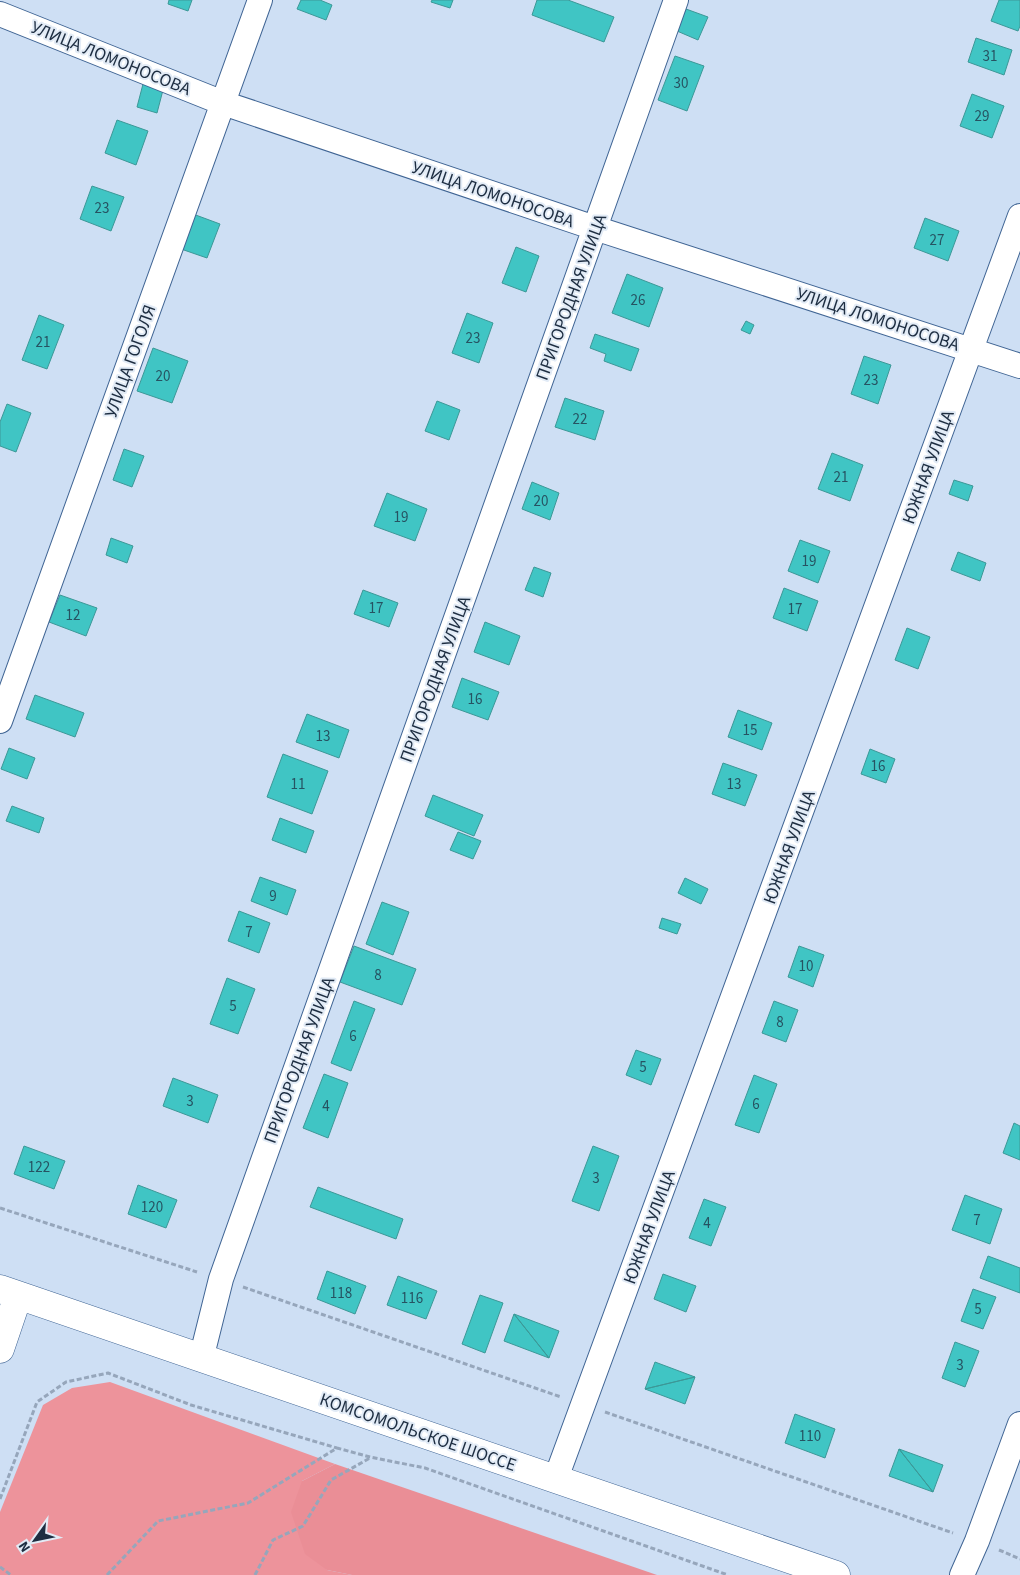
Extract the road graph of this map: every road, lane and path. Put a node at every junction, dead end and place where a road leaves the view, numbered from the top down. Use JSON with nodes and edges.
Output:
{"nodes":[{"id":1,"x":260,"y":0,"type":"edge"},
{"id":2,"x":676,"y":0,"type":"edge"},
{"id":3,"x":0,"y":14,"type":"edge"},
{"id":4,"x":223,"y":102,"type":"junction"},
{"id":5,"x":1020,"y":216,"type":"edge"},
{"id":6,"x":595,"y":228,"type":"junction"},
{"id":7,"x":971,"y":349,"type":"junction"},
{"id":8,"x":1020,"y":366,"type":"edge"},
{"id":9,"x":0,"y":721,"type":"edge"},
{"id":10,"x":0,"y":1208,"type":"edge"},
{"id":11,"x":221,"y":1280,"type":"junction"},
{"id":12,"x":9,"y":1292,"type":"edge"},
{"id":13,"x":0,"y":1349,"type":"edge"},
{"id":14,"x":201,"y":1359,"type":"junction"},
{"id":15,"x":584,"y":1405,"type":"junction"},
{"id":16,"x":1020,"y":1424,"type":"edge"},
{"id":17,"x":337,"y":1448,"type":"junction"},
{"id":18,"x":370,"y":1457,"type":"junction"},
{"id":19,"x":556,"y":1478,"type":"junction"},
{"id":20,"x":0,"y":1499,"type":"edge"},
{"id":21,"x":977,"y":1541,"type":"junction"},
{"id":22,"x":1020,"y":1559,"type":"edge"},
{"id":23,"x":0,"y":1567,"type":"edge"},
{"id":24,"x":11,"y":1575,"type":"edge"},
{"id":25,"x":107,"y":1575,"type":"edge"},
{"id":26,"x":256,"y":1575,"type":"edge"},
{"id":27,"x":728,"y":1575,"type":"edge"},
{"id":28,"x":836,"y":1575,"type":"edge"},
{"id":29,"x":962,"y":1575,"type":"edge"}],
"edges":[{"from":1,"to":4,"type":"street","name":"УЛИЦА ГОГОЛЯ"},
{"from":2,"to":6,"type":"street","name":"ПРИГОРОДНАЯ УЛИЦА"},
{"from":3,"to":4,"type":"street","name":"УЛИЦА ЛОМОНОСОВА"},
{"from":4,"to":6,"type":"street","name":"УЛИЦА ЛОМОНОСОВА"},
{"from":4,"to":9,"type":"street","name":"УЛИЦА ГОГОЛЯ"},
{"from":5,"to":7,"type":"street","name":"ЮЖНАЯ УЛИЦА"},
{"from":6,"to":7,"type":"street","name":"УЛИЦА ЛОМОНОСОВА"},
{"from":6,"to":11,"type":"street","name":"ПРИГОРОДНАЯ УЛИЦА"},
{"from":7,"to":8,"type":"street","name":"УЛИЦА ЛОМОНОСОВА"},
{"from":7,"to":15,"type":"street","name":"ЮЖНАЯ УЛИЦА"},
{"from":10,"to":11,"type":"path"},
{"from":11,"to":14,"type":"street","name":"ПРИГОРОДНАЯ УЛИЦА"},
{"from":11,"to":15,"type":"path"},
{"from":12,"to":13,"type":"main road"},
{"from":12,"to":14,"type":"main road","name":"КОМСОМОЛЬСКОЕ ШОССЕ"},
{"from":14,"to":19,"type":"main road","name":"КОМСОМОЛЬСКОЕ ШОССЕ"},
{"from":15,"to":19,"type":"street","name":"ЮЖНАЯ УЛИЦА"},
{"from":15,"to":21,"type":"path"},
{"from":16,"to":21,"type":"street"},
{"from":17,"to":18,"type":"path"},
{"from":17,"to":20,"type":"path"},
{"from":17,"to":25,"type":"path"},
{"from":18,"to":26,"type":"path"},
{"from":18,"to":27,"type":"path"},
{"from":19,"to":28,"type":"main road","name":"КОМСОМОЛЬСКОЕ ШОССЕ"},
{"from":21,"to":22,"type":"path"},
{"from":21,"to":29,"type":"street"},
{"from":23,"to":24,"type":"path"}]}
